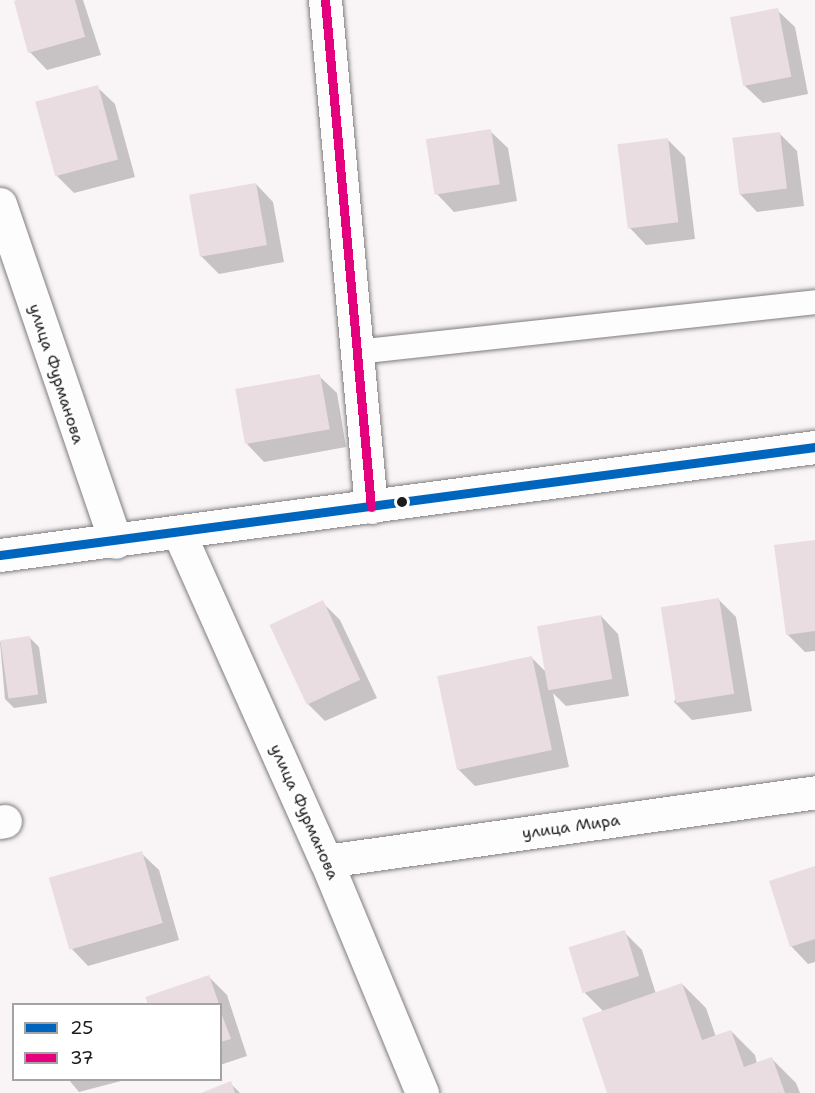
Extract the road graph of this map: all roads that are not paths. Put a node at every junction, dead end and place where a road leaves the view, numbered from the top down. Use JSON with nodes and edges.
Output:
{"nodes":[{"id":1,"x":325,"y":0,"type":"edge"},
{"id":2,"x":0,"y":204,"type":"edge"},
{"id":3,"x":815,"y":302,"type":"edge"},
{"id":4,"x":357,"y":352,"type":"junction"},
{"id":5,"x":815,"y":447,"type":"edge"},
{"id":6,"x":371,"y":507,"type":"junction"},
{"id":7,"x":179,"y":533,"type":"junction"},
{"id":8,"x":116,"y":542,"type":"junction"},
{"id":9,"x":0,"y":555,"type":"edge"},
{"id":10,"x":815,"y":792,"type":"edge"},
{"id":11,"x":326,"y":861,"type":"junction"},
{"id":12,"x":422,"y":1093,"type":"edge"}],
"edges":[{"from":1,"to":4,"type":"street"},
{"from":2,"to":8,"type":"street","name":"улица Фурманова"},
{"from":3,"to":4,"type":"lane"},
{"from":4,"to":6,"type":"street"},
{"from":5,"to":6,"type":"street"},
{"from":6,"to":7,"type":"street"},
{"from":7,"to":8,"type":"street"},
{"from":7,"to":11,"type":"street","name":"улица Фурманова"},
{"from":8,"to":9,"type":"street"},
{"from":10,"to":11,"type":"street","name":"улица Мира"},
{"from":11,"to":12,"type":"street","name":"улица Фурманова"}]}
